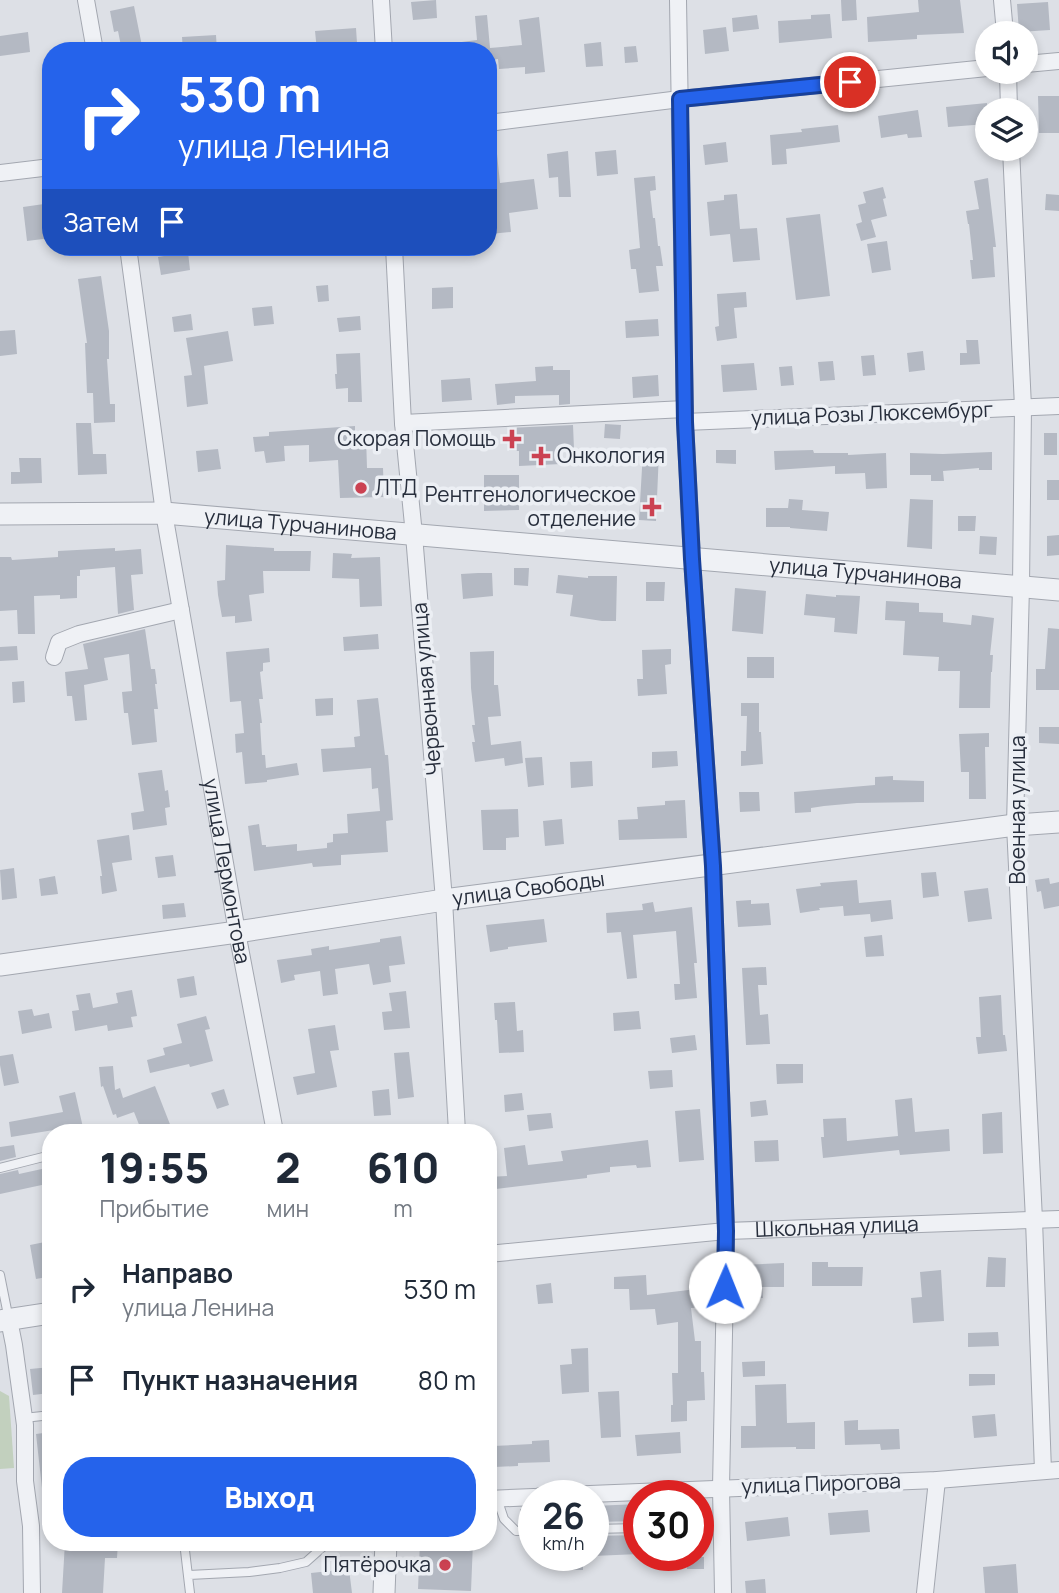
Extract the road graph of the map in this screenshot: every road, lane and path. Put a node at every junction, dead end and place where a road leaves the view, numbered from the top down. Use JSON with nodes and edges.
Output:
{"nodes":[{"id":1,"x":86,"y":0,"type":"edge"},
{"id":2,"x":381,"y":0,"type":"edge"},
{"id":3,"x":678,"y":0,"type":"edge"},
{"id":4,"x":1002,"y":0,"type":"edge"},
{"id":5,"x":1004,"y":21,"type":"edge"},
{"id":6,"x":93,"y":42,"type":"edge"},
{"id":7,"x":383,"y":42,"type":"edge"},
{"id":8,"x":1059,"y":61,"type":"edge"},
{"id":9,"x":1038,"y":63,"type":"edge"},
{"id":10,"x":975,"y":69,"type":"edge"},
{"id":11,"x":680,"y":99,"type":"junction"},
{"id":12,"x":497,"y":122,"type":"edge"},
{"id":13,"x":1012,"y":161,"type":"edge"},
{"id":14,"x":42,"y":168,"type":"edge"},
{"id":15,"x":0,"y":173,"type":"edge"},
{"id":16,"x":129,"y":256,"type":"edge"},
{"id":17,"x":394,"y":256,"type":"edge"},
{"id":18,"x":1059,"y":406,"type":"edge"},
{"id":19,"x":1023,"y":407,"type":"junction"},
{"id":20,"x":685,"y":415,"type":"junction"},
{"id":21,"x":403,"y":423,"type":"junction"},
{"id":22,"x":164,"y":513,"type":"junction"},
{"id":23,"x":0,"y":514,"type":"edge"},
{"id":24,"x":414,"y":535,"type":"junction"},
{"id":25,"x":692,"y":559,"type":"junction"},
{"id":26,"x":1021,"y":586,"type":"junction"},
{"id":27,"x":1059,"y":590,"type":"edge"},
{"id":28,"x":181,"y":610,"type":"junction"},
{"id":29,"x":54,"y":657,"type":"dead end"},
{"id":30,"x":1059,"y":822,"type":"edge"},
{"id":31,"x":1015,"y":825,"type":"junction"},
{"id":32,"x":713,"y":866,"type":"junction"},
{"id":33,"x":444,"y":900,"type":"junction"},
{"id":34,"x":237,"y":932,"type":"junction"},
{"id":35,"x":0,"y":965,"type":"edge"},
{"id":36,"x":273,"y":1124,"type":"edge"},
{"id":37,"x":457,"y":1124,"type":"edge"},
{"id":38,"x":42,"y":1157,"type":"edge"},
{"id":39,"x":0,"y":1168,"type":"edge"},
{"id":40,"x":1059,"y":1219,"type":"edge"},
{"id":41,"x":1034,"y":1220,"type":"junction"},
{"id":42,"x":726,"y":1231,"type":"junction"},
{"id":43,"x":497,"y":1253,"type":"edge"},
{"id":44,"x":0,"y":1275,"type":"edge"},
{"id":45,"x":42,"y":1314,"type":"edge"},
{"id":46,"x":4,"y":1320,"type":"edge"},
{"id":47,"x":42,"y":1416,"type":"edge"},
{"id":48,"x":24,"y":1418,"type":"junction"},
{"id":49,"x":1051,"y":1471,"type":"edge"},
{"id":50,"x":937,"y":1480,"type":"junction"},
{"id":51,"x":721,"y":1488,"type":"junction"},
{"id":52,"x":609,"y":1493,"type":"edge"},
{"id":53,"x":518,"y":1497,"type":"edge"},
{"id":54,"x":497,"y":1498,"type":"edge"},
{"id":55,"x":497,"y":1506,"type":"edge"},
{"id":56,"x":518,"y":1531,"type":"edge"},
{"id":57,"x":185,"y":1551,"type":"edge"},
{"id":58,"x":318,"y":1551,"type":"edge"},
{"id":59,"x":386,"y":1551,"type":"edge"},
{"id":60,"x":189,"y":1575,"type":"junction"},
{"id":61,"x":32,"y":1593,"type":"edge"},
{"id":62,"x":190,"y":1593,"type":"edge"},
{"id":63,"x":384,"y":1593,"type":"edge"},
{"id":64,"x":723,"y":1593,"type":"edge"},
{"id":65,"x":925,"y":1593,"type":"edge"}],
"edges":[{"from":1,"to":6,"type":"street"},
{"from":2,"to":7,"type":"street"},
{"from":3,"to":11,"type":"street"},
{"from":4,"to":5,"type":"street"},
{"from":8,"to":9,"type":"street"},
{"from":10,"to":11,"type":"street"},
{"from":11,"to":12,"type":"street"},
{"from":11,"to":20,"type":"street"},
{"from":13,"to":19,"type":"street","name":"Военная улица"},
{"from":14,"to":15,"type":"street"},
{"from":16,"to":22,"type":"street","name":"улица Лермонтова"},
{"from":17,"to":21,"type":"street","name":"Червонная улица"},
{"from":18,"to":19,"type":"street","name":"улица Розы Люксембург"},
{"from":19,"to":20,"type":"street","name":"улица Розы Люксембург"},
{"from":19,"to":26,"type":"street","name":"Военная улица"},
{"from":20,"to":21,"type":"street","name":"улица Розы Люксембург"},
{"from":20,"to":25,"type":"street"},
{"from":21,"to":24,"type":"street","name":"Червонная улица"},
{"from":22,"to":23,"type":"street","name":"улица Турчанинова"},
{"from":22,"to":24,"type":"street","name":"улица Турчанинова"},
{"from":22,"to":28,"type":"street","name":"улица Лермонтова"},
{"from":24,"to":25,"type":"street","name":"улица Турчанинова"},
{"from":24,"to":33,"type":"street","name":"Червонная улица"},
{"from":25,"to":26,"type":"street","name":"улица Турчанинова"},
{"from":25,"to":32,"type":"street"},
{"from":26,"to":27,"type":"street","name":"улица Турчанинова"},
{"from":26,"to":31,"type":"street","name":"Военная улица"},
{"from":28,"to":29,"type":"street"},
{"from":28,"to":34,"type":"street","name":"улица Лермонтова"},
{"from":30,"to":31,"type":"street","name":"улица Свободы"},
{"from":31,"to":32,"type":"street","name":"улица Свободы"},
{"from":31,"to":41,"type":"street","name":"Военная улица"},
{"from":32,"to":33,"type":"street","name":"улица Свободы"},
{"from":32,"to":42,"type":"street"},
{"from":33,"to":34,"type":"street","name":"улица Свободы"},
{"from":33,"to":37,"type":"street","name":"Червонная улица"},
{"from":34,"to":35,"type":"street","name":"улица Свободы"},
{"from":34,"to":36,"type":"street","name":"улица Лермонтова"},
{"from":38,"to":39,"type":"lane"},
{"from":40,"to":41,"type":"street","name":"Школьная улица"},
{"from":41,"to":42,"type":"street","name":"Школьная улица"},
{"from":41,"to":49,"type":"street","name":"Военная улица"},
{"from":42,"to":43,"type":"street","name":"Школьная улица"},
{"from":42,"to":51,"type":"street"},
{"from":44,"to":46,"type":"lane"},
{"from":45,"to":46,"type":"street"},
{"from":46,"to":48,"type":"street"},
{"from":47,"to":48,"type":"lane"},
{"from":48,"to":61,"type":"street"},
{"from":49,"to":50,"type":"street","name":"улица Пирогова"},
{"from":50,"to":51,"type":"street","name":"улица Пирогова"},
{"from":50,"to":65,"type":"street"},
{"from":51,"to":52,"type":"street","name":"улица Пирогова"},
{"from":51,"to":64,"type":"street"},
{"from":53,"to":54,"type":"street"},
{"from":55,"to":56,"type":"lane"},
{"from":57,"to":60,"type":"lane"},
{"from":58,"to":60,"type":"lane"},
{"from":59,"to":63,"type":"street"},
{"from":60,"to":62,"type":"lane"}]}
